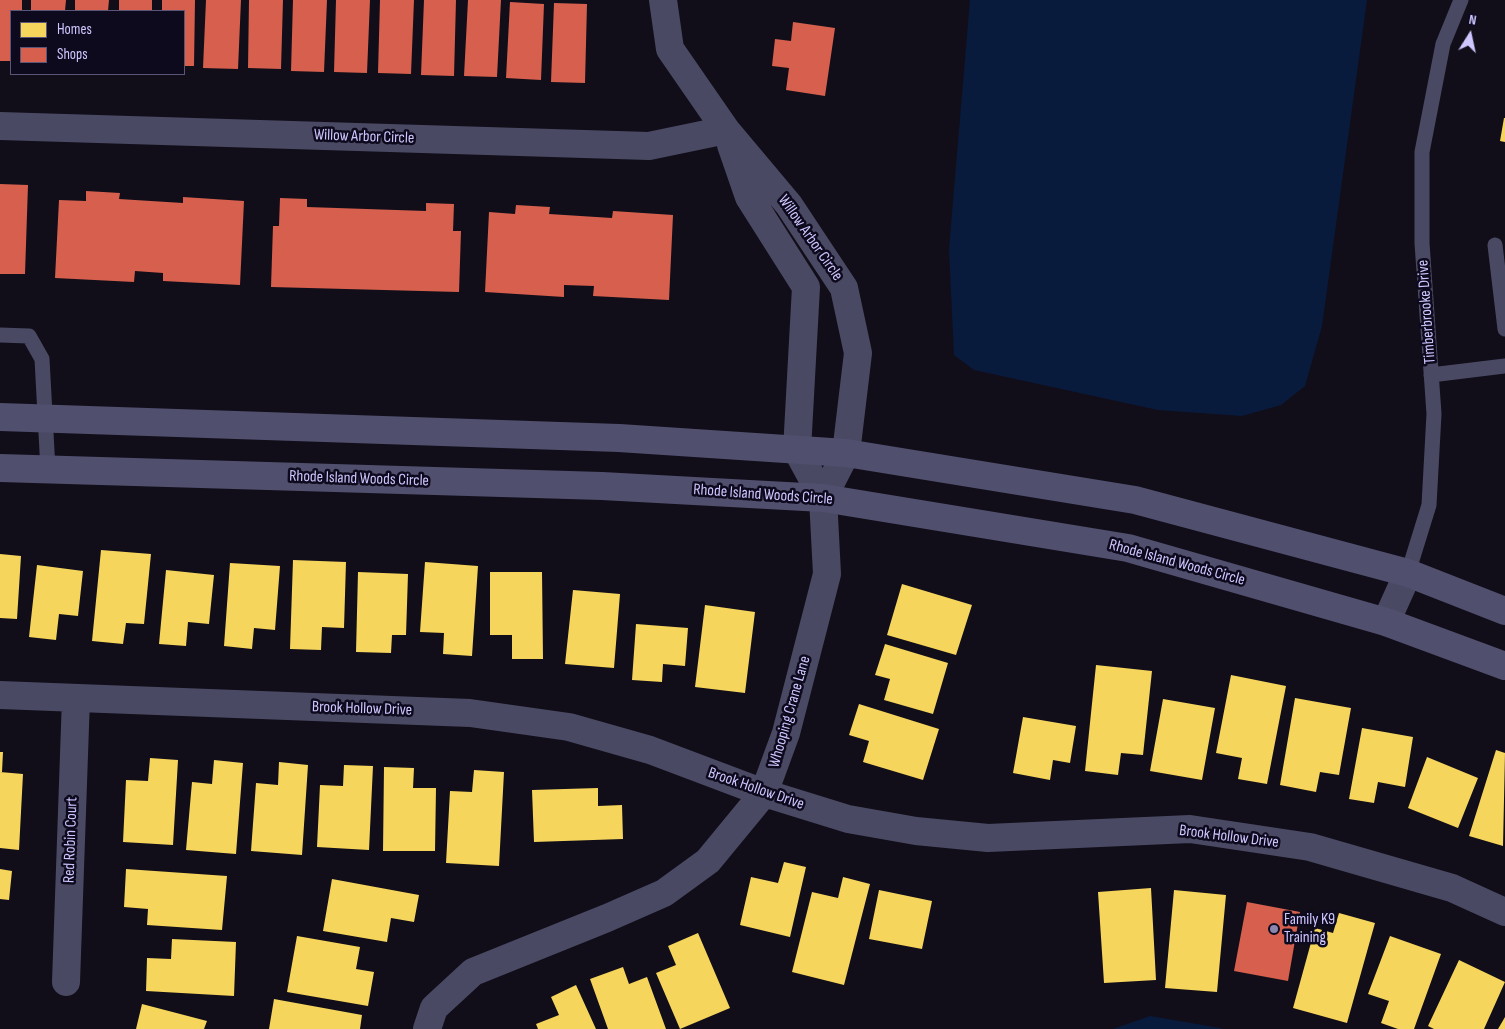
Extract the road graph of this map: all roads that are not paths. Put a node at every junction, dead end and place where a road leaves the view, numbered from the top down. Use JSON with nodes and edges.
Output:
{"nodes":[{"id":1,"x":663,"y":0,"type":"edge"},
{"id":2,"x":1461,"y":0,"type":"edge"},
{"id":3,"x":0,"y":126,"type":"edge"},
{"id":4,"x":726,"y":130,"type":"junction"},
{"id":5,"x":1495,"y":245,"type":"dead end"},
{"id":6,"x":1505,"y":328,"type":"edge"},
{"id":7,"x":0,"y":335,"type":"edge"},
{"id":8,"x":1505,"y":366,"type":"edge"},
{"id":9,"x":1431,"y":375,"type":"junction"},
{"id":10,"x":0,"y":417,"type":"edge"},
{"id":11,"x":45,"y":419,"type":"junction"},
{"id":12,"x":797,"y":450,"type":"junction"},
{"id":13,"x":846,"y":453,"type":"junction"},
{"id":14,"x":0,"y":468,"type":"edge"},
{"id":15,"x":48,"y":470,"type":"junction"},
{"id":16,"x":823,"y":498,"type":"junction"},
{"id":17,"x":1408,"y":573,"type":"junction"},
{"id":18,"x":1505,"y":611,"type":"edge"},
{"id":19,"x":1386,"y":622,"type":"junction"},
{"id":20,"x":1505,"y":666,"type":"edge"},
{"id":21,"x":0,"y":695,"type":"edge"},
{"id":22,"x":76,"y":698,"type":"junction"},
{"id":23,"x":764,"y":793,"type":"junction"},
{"id":24,"x":1505,"y":912,"type":"edge"},
{"id":25,"x":66,"y":982,"type":"dead end"},
{"id":26,"x":427,"y":1029,"type":"edge"}],
"edges":[{"from":1,"to":4,"type":"street","name":"Willow Arbor Circle"},
{"from":2,"to":9,"type":"lane","name":"Timberbrooke Drive"},
{"from":3,"to":4,"type":"street","name":"Willow Arbor Circle"},
{"from":4,"to":12,"type":"street","name":"Willow Arbor Circle"},
{"from":4,"to":13,"type":"street","name":"Willow Arbor Circle"},
{"from":5,"to":6,"type":"lane"},
{"from":7,"to":11,"type":"lane"},
{"from":8,"to":9,"type":"lane"},
{"from":9,"to":17,"type":"lane","name":"Timberbrooke Drive"},
{"from":10,"to":11,"type":"street"},
{"from":11,"to":12,"type":"street"},
{"from":11,"to":15,"type":"lane"},
{"from":12,"to":13,"type":"street"},
{"from":12,"to":16,"type":"street"},
{"from":13,"to":16,"type":"street"},
{"from":13,"to":17,"type":"street"},
{"from":14,"to":15,"type":"street","name":"Rhode Island Woods Circle"},
{"from":15,"to":16,"type":"street","name":"Rhode Island Woods Circle"},
{"from":16,"to":19,"type":"street","name":"Rhode Island Woods Circle"},
{"from":16,"to":23,"type":"street","name":"Whooping Crane Lane"},
{"from":17,"to":18,"type":"street"},
{"from":17,"to":19,"type":"street","name":"Timberbrooke Drive"},
{"from":19,"to":20,"type":"street","name":"Rhode Island Woods Circle"},
{"from":21,"to":22,"type":"street","name":"Brook Hollow Drive"},
{"from":22,"to":23,"type":"street","name":"Brook Hollow Drive"},
{"from":22,"to":25,"type":"street","name":"Red Robin Court"},
{"from":23,"to":24,"type":"street","name":"Brook Hollow Drive"},
{"from":23,"to":26,"type":"street","name":"Whooping Crane Lane"}]}
